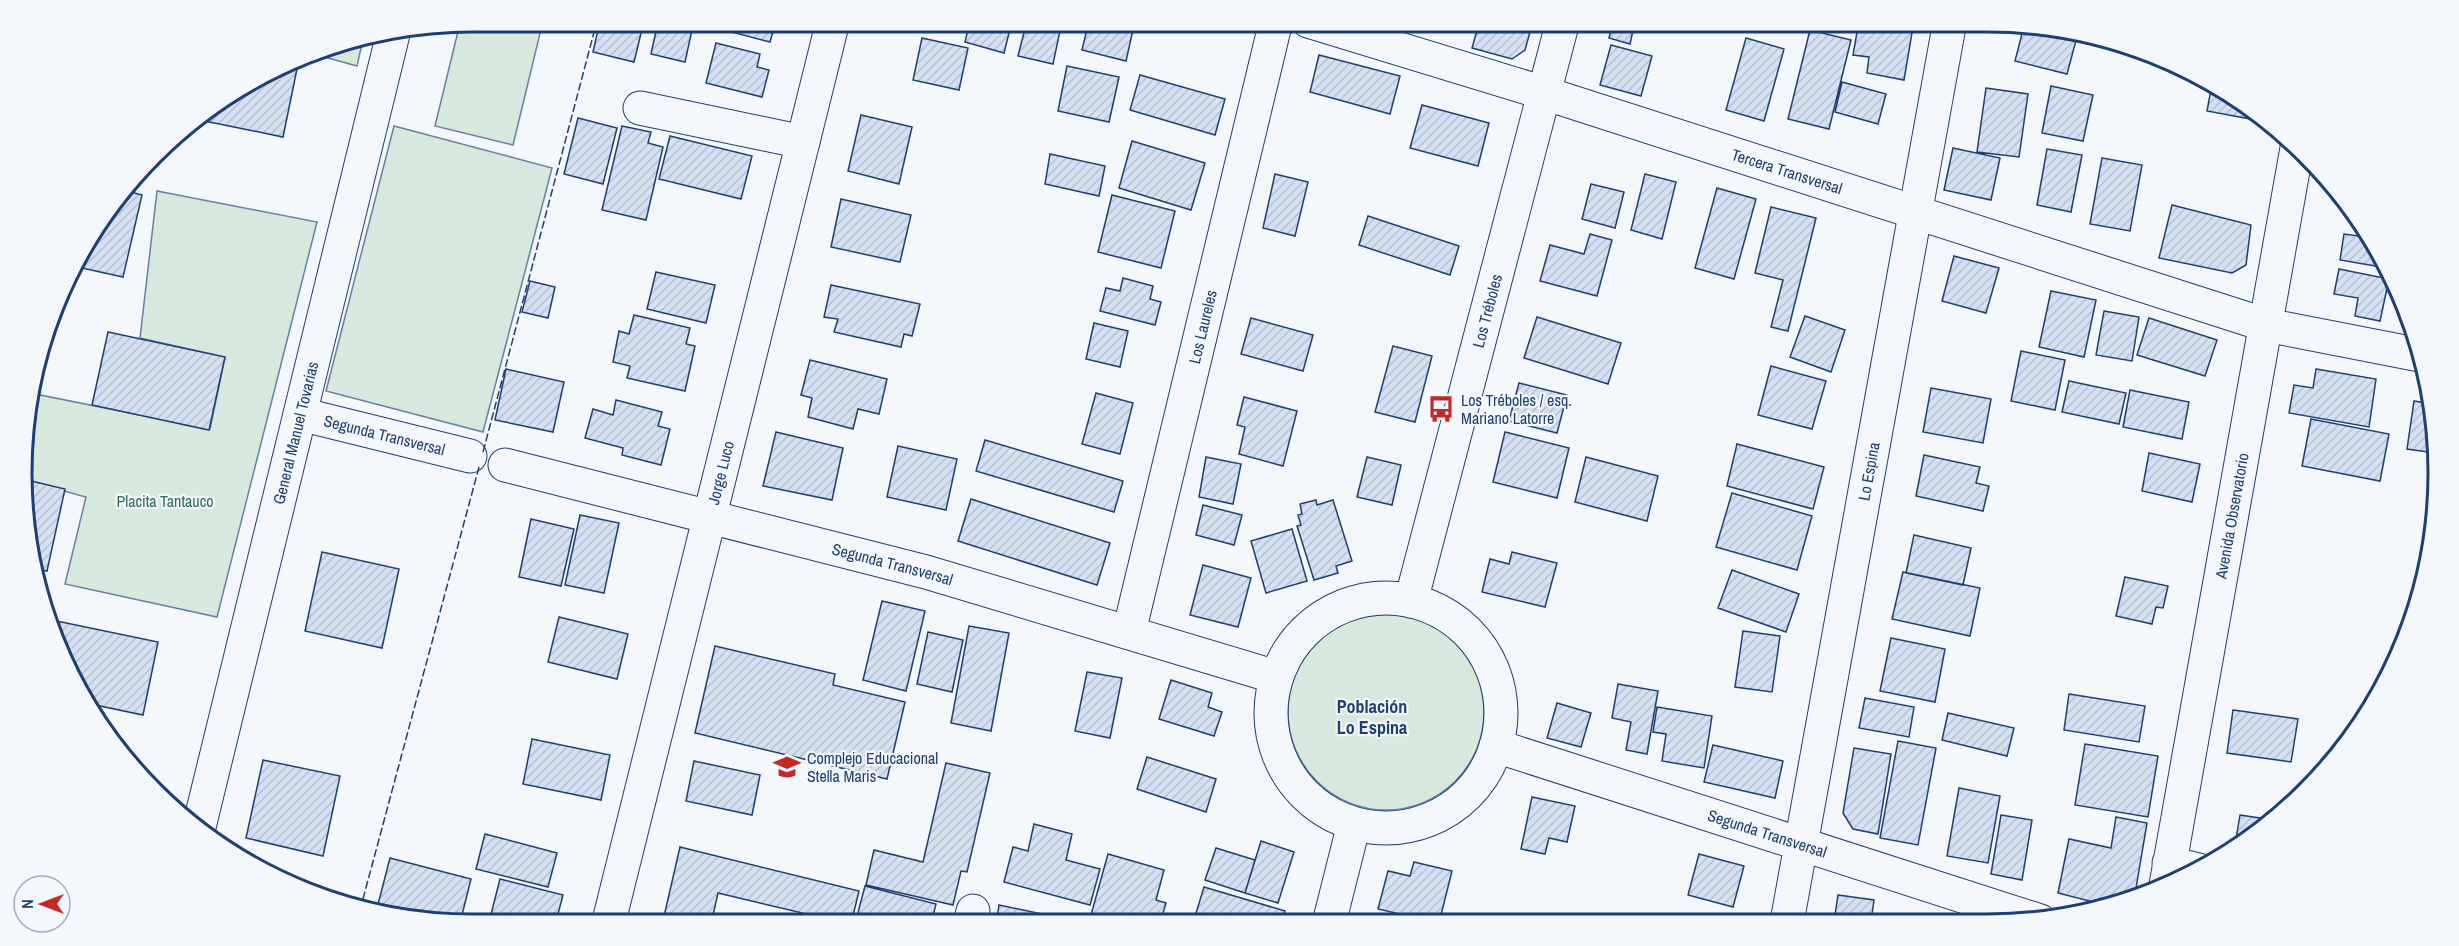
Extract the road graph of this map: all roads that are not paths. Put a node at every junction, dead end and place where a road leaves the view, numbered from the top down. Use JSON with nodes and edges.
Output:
{"nodes":[{"id":1,"x":830,"y":32,"type":"edge"},
{"id":2,"x":1273,"y":32,"type":"edge"},
{"id":3,"x":1344,"y":32,"type":"edge"},
{"id":4,"x":1560,"y":32,"type":"edge"},
{"id":5,"x":1948,"y":32,"type":"edge"},
{"id":6,"x":392,"y":39,"type":"edge"},
{"id":7,"x":1544,"y":93,"type":"junction"},
{"id":8,"x":640,"y":108,"type":"dead end"},
{"id":9,"x":803,"y":142,"type":"junction"},
{"id":10,"x":2295,"y":158,"type":"edge"},
{"id":11,"x":1916,"y":212,"type":"junction"},
{"id":12,"x":2266,"y":325,"type":"junction"},
{"id":13,"x":2410,"y":353,"type":"edge"},
{"id":14,"x":300,"y":414,"type":"junction"},
{"id":15,"x":470,"y":456,"type":"dead end"},
{"id":16,"x":505,"y":465,"type":"dead end"},
{"id":17,"x":710,"y":517,"type":"junction"},
{"id":18,"x":1412,"y":601,"type":"junction"},
{"id":19,"x":1129,"y":632,"type":"junction"},
{"id":20,"x":1276,"y":677,"type":"junction"},
{"id":21,"x":1496,"y":746,"type":"junction"},
{"id":22,"x":201,"y":820,"type":"edge"},
{"id":23,"x":1354,"y":824,"type":"junction"},
{"id":24,"x":1801,"y":844,"type":"junction"},
{"id":25,"x":2178,"y":870,"type":"edge"},
{"id":26,"x":611,"y":914,"type":"edge"},
{"id":27,"x":1331,"y":914,"type":"edge"},
{"id":28,"x":1788,"y":914,"type":"edge"},
{"id":29,"x":2017,"y":914,"type":"edge"}],
"edges":[{"from":1,"to":9,"type":"street","name":"Jorge Luco"},
{"from":2,"to":19,"type":"street","name":"Los Laureles"},
{"from":3,"to":7,"type":"street","name":"Tercera Transversal"},
{"from":4,"to":7,"type":"street","name":"Los Tréboles"},
{"from":5,"to":11,"type":"street","name":"Lo Espina"},
{"from":6,"to":14,"type":"street","name":"General Manuel Tovarias"},
{"from":7,"to":11,"type":"street","name":"Tercera Transversal"},
{"from":7,"to":18,"type":"street","name":"Los Tréboles"},
{"from":8,"to":9,"type":"street"},
{"from":9,"to":17,"type":"street","name":"Jorge Luco"},
{"from":10,"to":12,"type":"street","name":"Avenida Observatorio"},
{"from":11,"to":12,"type":"street","name":"Tercera Transversal"},
{"from":11,"to":24,"type":"street","name":"Lo Espina"},
{"from":12,"to":13,"type":"street","name":"Tercera Transversal"},
{"from":12,"to":25,"type":"street","name":"Avenida Observatorio"},
{"from":14,"to":15,"type":"street","name":"Segunda Transversal"},
{"from":14,"to":22,"type":"street","name":"General Manuel Tovarias"},
{"from":16,"to":17,"type":"street","name":"Segunda Transversal"},
{"from":17,"to":19,"type":"street","name":"Segunda Transversal"},
{"from":17,"to":26,"type":"street","name":"Jorge Luco"},
{"from":18,"to":20,"type":"street"},
{"from":18,"to":21,"type":"street"},
{"from":19,"to":20,"type":"street","name":"Segunda Transversal"},
{"from":20,"to":23,"type":"street"},
{"from":21,"to":23,"type":"street"},
{"from":21,"to":24,"type":"street","name":"Segunda Transversal"},
{"from":23,"to":27,"type":"street"},
{"from":24,"to":28,"type":"street","name":"Lo Espina"},
{"from":24,"to":29,"type":"street","name":"Segunda Transversal"}]}
